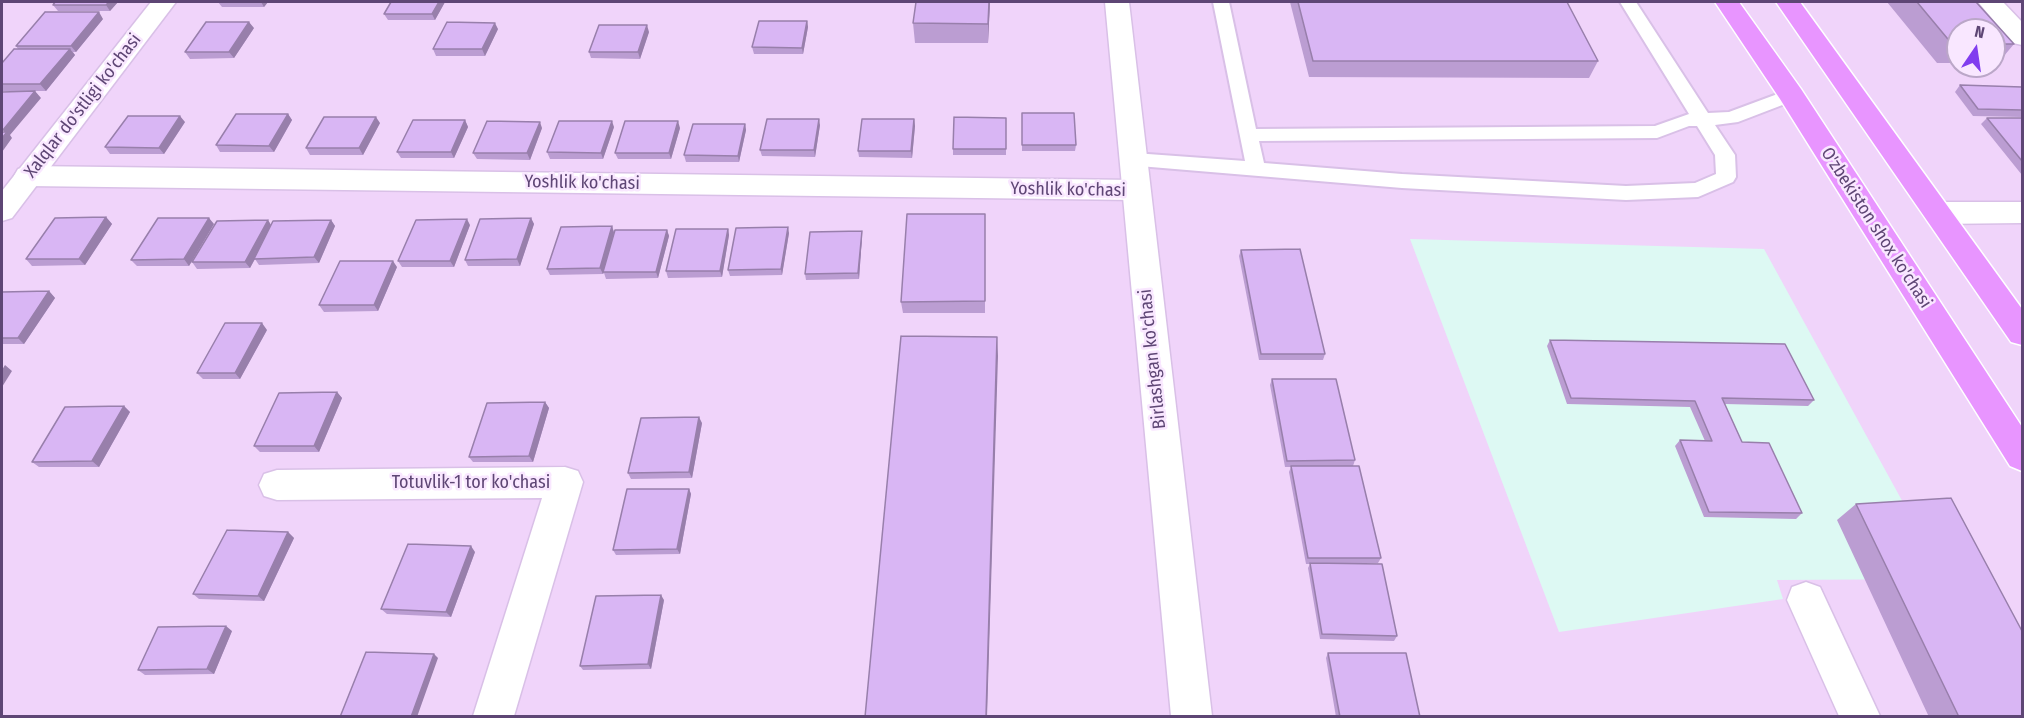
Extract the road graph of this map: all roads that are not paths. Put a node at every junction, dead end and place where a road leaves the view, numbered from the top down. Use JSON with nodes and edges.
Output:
{"nodes":[{"id":1,"x":164,"y":2,"type":"edge"},
{"id":2,"x":1117,"y":2,"type":"edge"},
{"id":3,"x":1221,"y":2,"type":"edge"},
{"id":4,"x":1628,"y":2,"type":"edge"},
{"id":5,"x":1727,"y":2,"type":"edge"},
{"id":6,"x":1788,"y":2,"type":"edge"},
{"id":7,"x":1990,"y":2,"type":"edge"},
{"id":8,"x":2022,"y":37,"type":"edge"},
{"id":9,"x":1791,"y":95,"type":"junction"},
{"id":10,"x":1703,"y":119,"type":"junction"},
{"id":11,"x":1248,"y":135,"type":"junction"},
{"id":12,"x":1256,"y":169,"type":"junction"},
{"id":13,"x":28,"y":176,"type":"junction"},
{"id":14,"x":1134,"y":176,"type":"junction"},
{"id":15,"x":2,"y":211,"type":"edge"},
{"id":16,"x":1937,"y":213,"type":"junction"},
{"id":17,"x":2022,"y":213,"type":"edge"},
{"id":18,"x":2022,"y":333,"type":"edge"},
{"id":19,"x":2022,"y":456,"type":"edge"},
{"id":20,"x":278,"y":485,"type":"dead end"},
{"id":21,"x":1806,"y":600,"type":"dead end"},
{"id":22,"x":494,"y":717,"type":"edge"},
{"id":23,"x":1192,"y":717,"type":"edge"},
{"id":24,"x":1860,"y":717,"type":"edge"}],
"edges":[{"from":1,"to":13,"type":"street","name":"Xalqlar do'stligi ko'chasi"},
{"from":2,"to":14,"type":"street","name":"Birlashgan ko'chasi"},
{"from":3,"to":11,"type":"lane"},
{"from":4,"to":10,"type":"lane"},
{"from":5,"to":9,"type":"main road","name":"O'zbekiston shox ko'chasi"},
{"from":6,"to":16,"type":"main road"},
{"from":7,"to":8,"type":"street"},
{"from":9,"to":10,"type":"lane"},
{"from":9,"to":19,"type":"main road","name":"O'zbekiston shox ko'chasi"},
{"from":10,"to":11,"type":"lane"},
{"from":10,"to":12,"type":"lane"},
{"from":11,"to":12,"type":"lane"},
{"from":12,"to":14,"type":"lane"},
{"from":13,"to":14,"type":"street","name":"Yoshlik ko'chasi"},
{"from":13,"to":15,"type":"street","name":"Xalqlar do'stligi ko'chasi"},
{"from":14,"to":23,"type":"street","name":"Birlashgan ko'chasi"},
{"from":16,"to":17,"type":"street"},
{"from":16,"to":18,"type":"main road"},
{"from":20,"to":22,"type":"street","name":"Totuvlik-1 tor ko'chasi"},
{"from":21,"to":24,"type":"street"}]}
